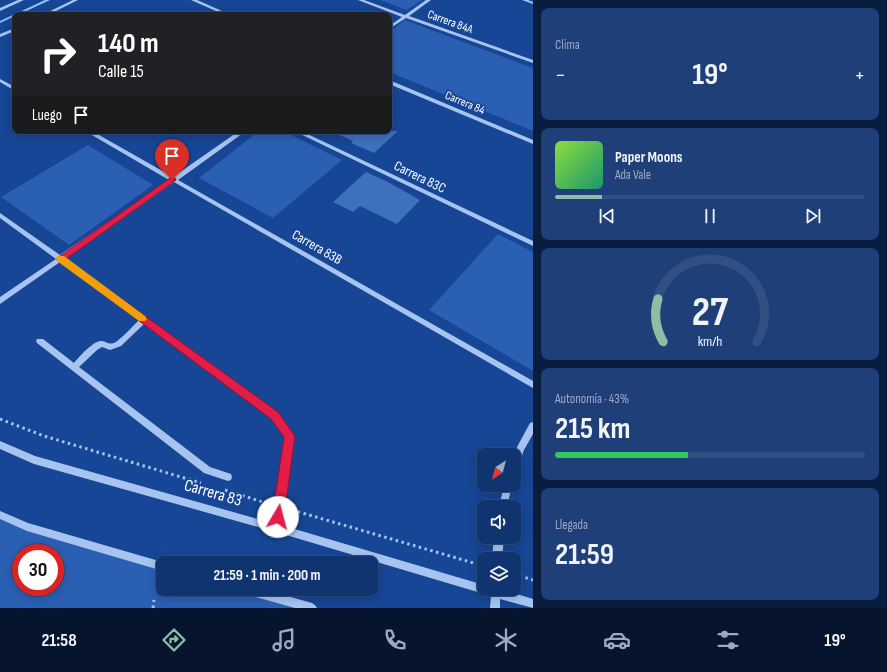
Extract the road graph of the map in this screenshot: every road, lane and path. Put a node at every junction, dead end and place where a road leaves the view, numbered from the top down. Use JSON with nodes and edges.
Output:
{"nodes":[{"id":1,"x":22,"y":0,"type":"edge"},
{"id":2,"x":76,"y":0,"type":"edge"},
{"id":3,"x":193,"y":0,"type":"edge"},
{"id":4,"x":360,"y":0,"type":"edge"},
{"id":5,"x":430,"y":0,"type":"edge"},
{"id":6,"x":524,"y":0,"type":"edge"},
{"id":7,"x":533,"y":3,"type":"edge"},
{"id":8,"x":0,"y":10,"type":"edge"},
{"id":9,"x":51,"y":12,"type":"edge"},
{"id":10,"x":222,"y":12,"type":"edge"},
{"id":11,"x":406,"y":17,"type":"junction"},
{"id":12,"x":392,"y":26,"type":"edge"},
{"id":13,"x":12,"y":30,"type":"edge"},
{"id":14,"x":0,"y":36,"type":"edge"},
{"id":15,"x":533,"y":62,"type":"edge"},
{"id":16,"x":0,"y":80,"type":"edge"},
{"id":17,"x":392,"y":83,"type":"edge"},
{"id":18,"x":12,"y":87,"type":"edge"},
{"id":19,"x":93,"y":134,"type":"edge"},
{"id":20,"x":239,"y":134,"type":"edge"},
{"id":21,"x":303,"y":134,"type":"edge"},
{"id":22,"x":533,"y":142,"type":"edge"},
{"id":23,"x":172,"y":180,"type":"junction"},
{"id":24,"x":0,"y":215,"type":"edge"},
{"id":25,"x":533,"y":244,"type":"edge"},
{"id":26,"x":60,"y":259,"type":"junction"},
{"id":27,"x":0,"y":301,"type":"edge"},
{"id":28,"x":144,"y":320,"type":"junction"},
{"id":29,"x":40,"y":340,"type":"dead end"},
{"id":30,"x":74,"y":367,"type":"junction"},
{"id":31,"x":533,"y":385,"type":"edge"},
{"id":32,"x":0,"y":420,"type":"edge"},
{"id":33,"x":533,"y":426,"type":"edge"},
{"id":34,"x":0,"y":445,"type":"edge"},
{"id":35,"x":521,"y":448,"type":"edge"},
{"id":36,"x":228,"y":478,"type":"dead end"},
{"id":37,"x":204,"y":484,"type":"dead end"},
{"id":38,"x":219,"y":488,"type":"dead end"},
{"id":39,"x":279,"y":507,"type":"junction"},
{"id":40,"x":0,"y":515,"type":"edge"},
{"id":41,"x":276,"y":528,"type":"junction"},
{"id":42,"x":156,"y":564,"type":"edge"},
{"id":43,"x":477,"y":564,"type":"edge"},
{"id":44,"x":521,"y":576,"type":"edge"},
{"id":45,"x":533,"y":580,"type":"edge"},
{"id":46,"x":477,"y":586,"type":"edge"},
{"id":47,"x":270,"y":596,"type":"edge"},
{"id":48,"x":496,"y":596,"type":"edge"},
{"id":49,"x":510,"y":596,"type":"edge"},
{"id":50,"x":154,"y":600,"type":"dead end"},
{"id":51,"x":533,"y":604,"type":"edge"},
{"id":52,"x":154,"y":608,"type":"edge"},
{"id":53,"x":312,"y":608,"type":"edge"},
{"id":54,"x":495,"y":608,"type":"edge"}],
"edges":[{"from":1,"to":8,"type":"street"},
{"from":2,"to":9,"type":"street"},
{"from":3,"to":10,"type":"street"},
{"from":4,"to":11,"type":"street","name":"Carrera 84A"},
{"from":5,"to":11,"type":"street"},
{"from":6,"to":7,"type":"street"},
{"from":11,"to":12,"type":"street"},
{"from":11,"to":15,"type":"street","name":"Carrera 84A"},
{"from":13,"to":14,"type":"street"},
{"from":16,"to":18,"type":"street"},
{"from":17,"to":22,"type":"street","name":"Carrera 84"},
{"from":19,"to":23,"type":"street","name":"Carrera 83B"},
{"from":20,"to":23,"type":"street"},
{"from":21,"to":25,"type":"street","name":"Carrera 83C"},
{"from":23,"to":26,"type":"street"},
{"from":23,"to":31,"type":"street","name":"Carrera 83B"},
{"from":24,"to":26,"type":"street"},
{"from":26,"to":27,"type":"street"},
{"from":26,"to":28,"type":"street"},
{"from":28,"to":30,"type":"street"},
{"from":28,"to":39,"type":"street"},
{"from":29,"to":30,"type":"street"},
{"from":30,"to":36,"type":"street"},
{"from":32,"to":37,"type":"path"},
{"from":33,"to":35,"type":"street"},
{"from":34,"to":41,"type":"street","name":"Carrera 83"},
{"from":38,"to":39,"type":"path"},
{"from":39,"to":41,"type":"street"},
{"from":39,"to":43,"type":"path"},
{"from":40,"to":42,"type":"street"},
{"from":41,"to":46,"type":"street","name":"Carrera 83"},
{"from":44,"to":45,"type":"path"},
{"from":47,"to":53,"type":"street"},
{"from":48,"to":54,"type":"street"},
{"from":49,"to":51,"type":"street","name":"Carrera 83"},
{"from":50,"to":52,"type":"path"}]}
